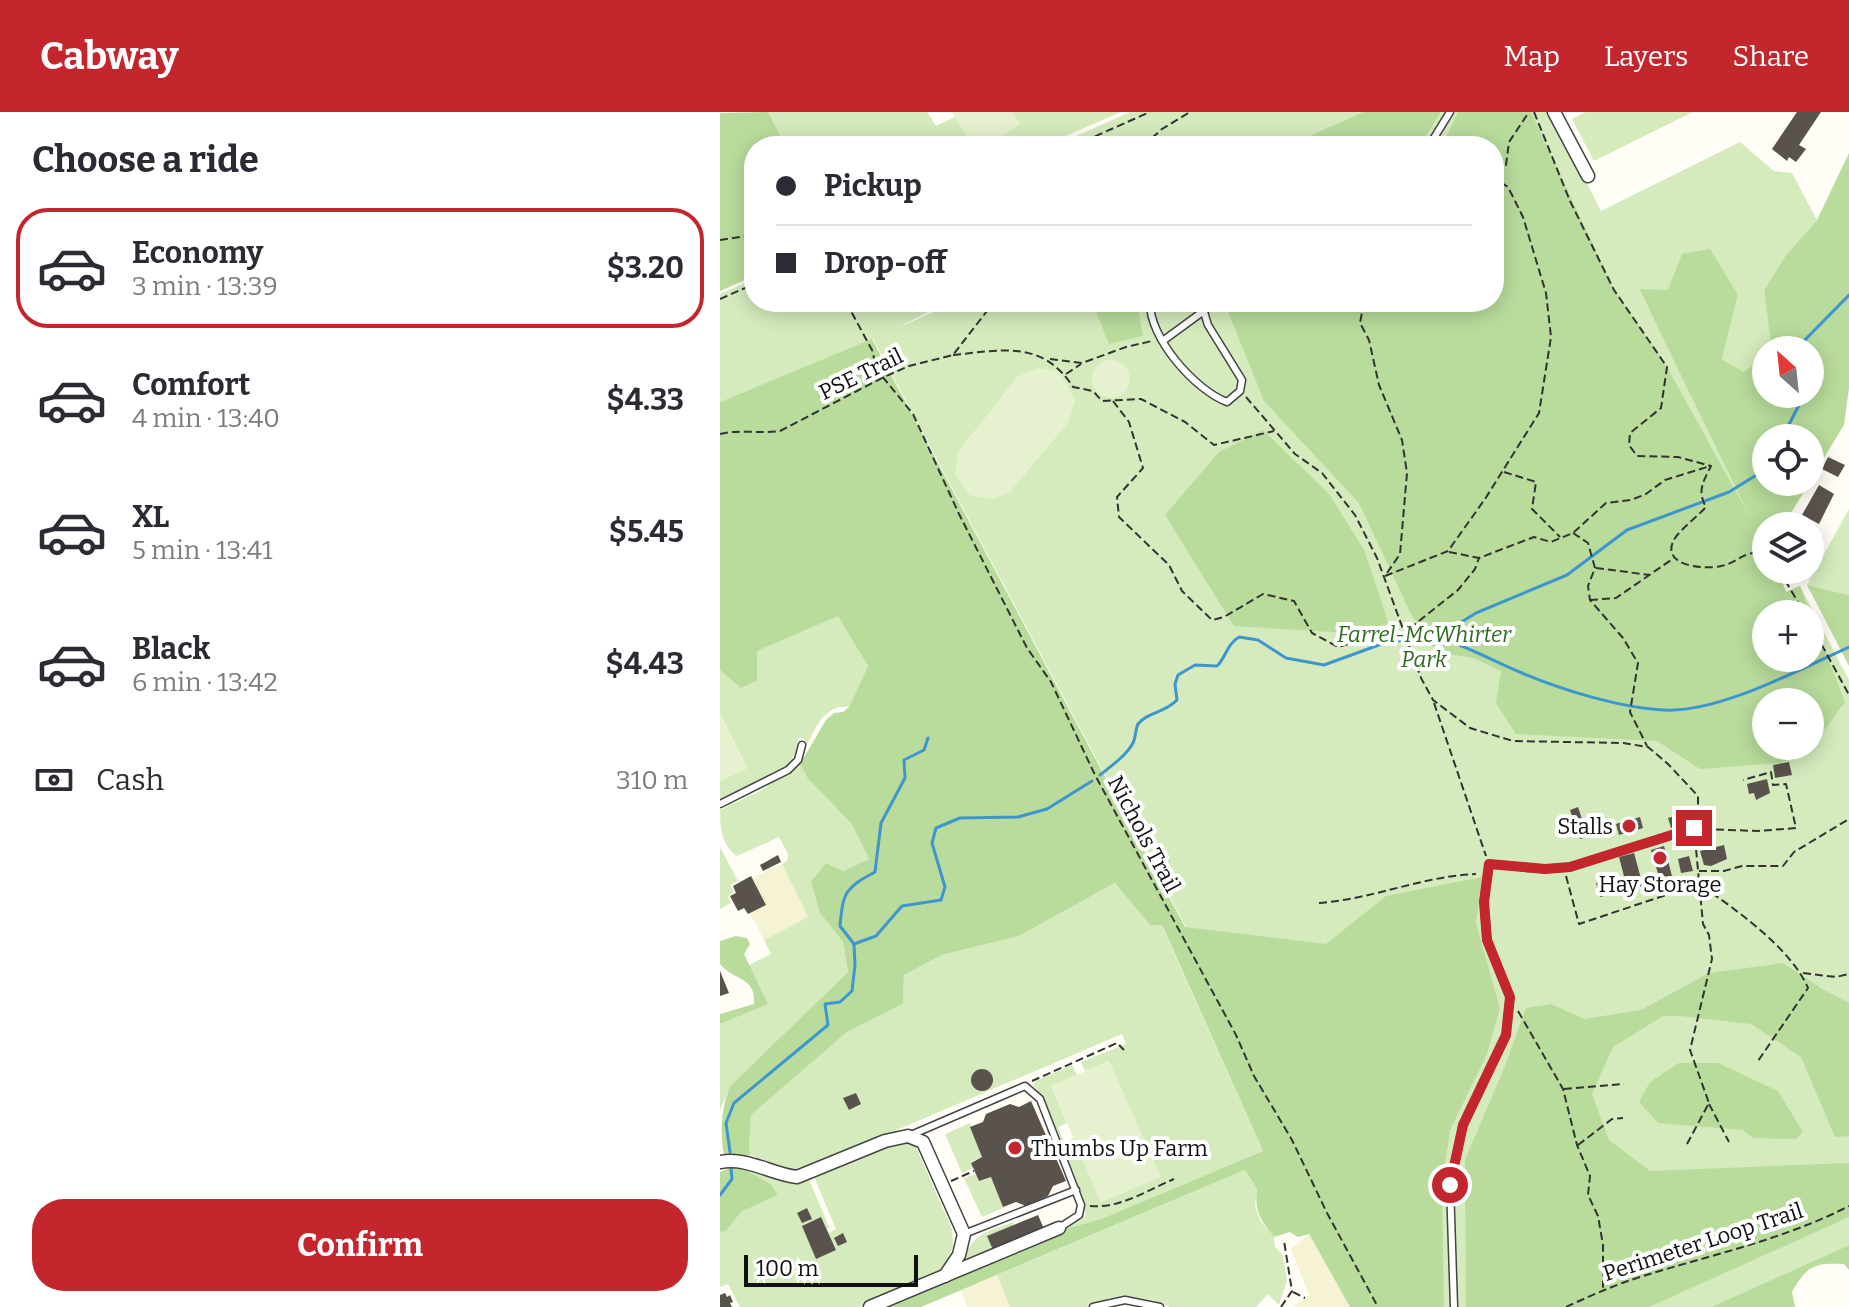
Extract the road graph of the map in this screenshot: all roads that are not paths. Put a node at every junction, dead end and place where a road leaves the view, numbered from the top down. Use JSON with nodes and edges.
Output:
{"nodes":[{"id":1,"x":1450,"y":112,"type":"edge"},
{"id":2,"x":1554,"y":112,"type":"edge"},
{"id":3,"x":1435,"y":136,"type":"edge"},
{"id":4,"x":1588,"y":176,"type":"dead end"},
{"id":5,"x":1152,"y":312,"type":"edge"},
{"id":6,"x":1204,"y":312,"type":"joint"},
{"id":7,"x":1164,"y":340,"type":"junction"},
{"id":8,"x":802,"y":745,"type":"dead end"},
{"id":9,"x":720,"y":804,"type":"edge"},
{"id":10,"x":1694,"y":828,"type":"road end"},
{"id":11,"x":908,"y":1136,"type":"junction"},
{"id":12,"x":720,"y":1162,"type":"edge"},
{"id":13,"x":1076,"y":1190,"type":"junction"},
{"id":14,"x":1059,"y":1228,"type":"joint"},
{"id":15,"x":964,"y":1234,"type":"junction"},
{"id":16,"x":945,"y":1276,"type":"junction"},
{"id":17,"x":870,"y":1307,"type":"edge"},
{"id":18,"x":1093,"y":1307,"type":"edge"},
{"id":19,"x":1160,"y":1307,"type":"edge"},
{"id":20,"x":1454,"y":1307,"type":"edge"}],
"edges":[{"from":1,"to":3,"type":"lane"},
{"from":2,"to":4,"type":"street"},
{"from":5,"to":7,"type":"lane"},
{"from":6,"to":7,"type":"lane"},
{"from":6,"to":7,"type":"lane"},
{"from":8,"to":9,"type":"lane"},
{"from":10,"to":20,"type":"lane"},
{"from":11,"to":12,"type":"street"},
{"from":11,"to":13,"type":"lane"},
{"from":11,"to":15,"type":"street"},
{"from":13,"to":14,"type":"lane"},
{"from":13,"to":15,"type":"lane"},
{"from":14,"to":16,"type":"street"},
{"from":15,"to":16,"type":"street"},
{"from":16,"to":17,"type":"street"},
{"from":18,"to":19,"type":"lane"}]}
